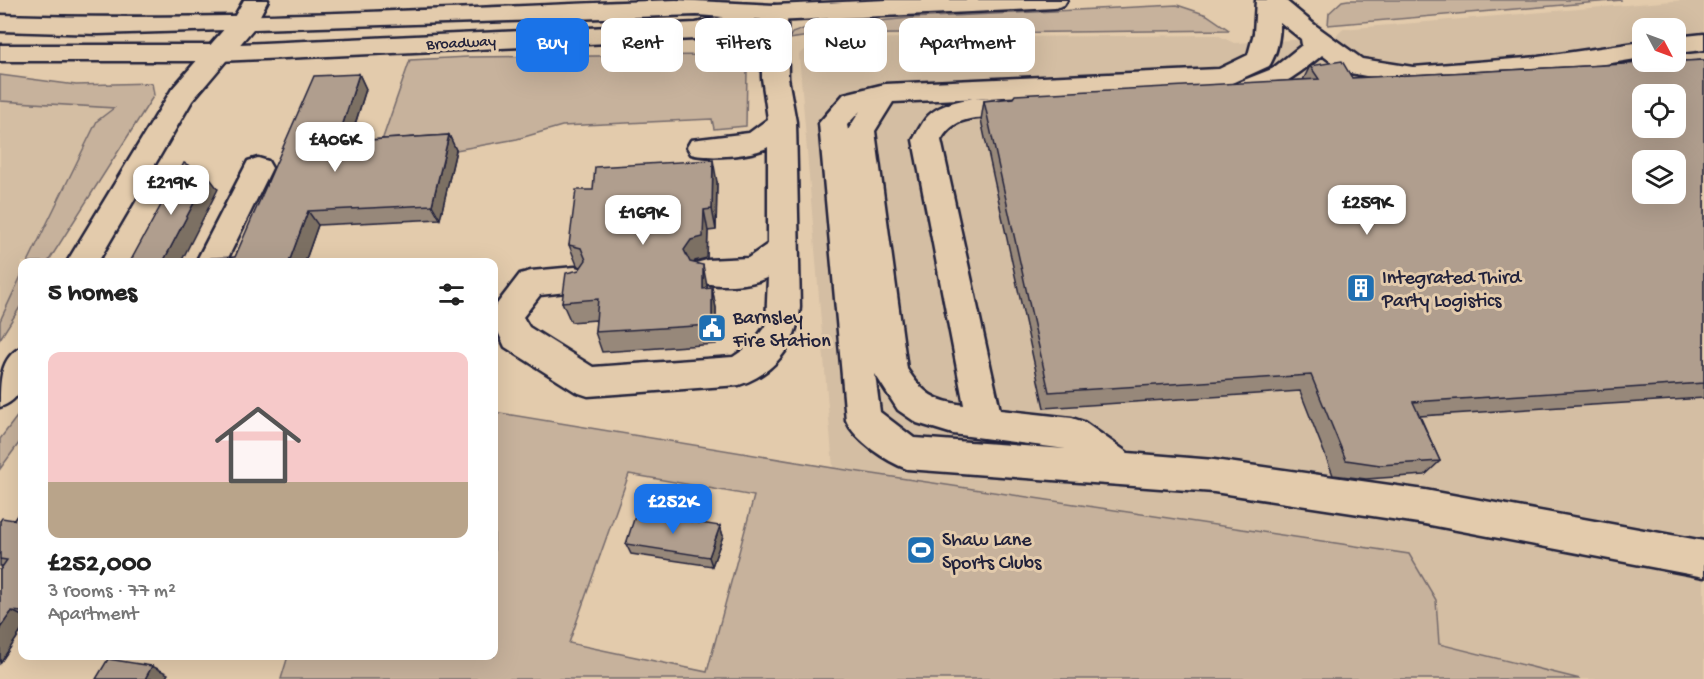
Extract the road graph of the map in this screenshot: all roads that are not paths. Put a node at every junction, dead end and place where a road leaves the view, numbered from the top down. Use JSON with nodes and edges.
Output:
{"nodes":[{"id":1,"x":256,"y":0,"type":"edge"},
{"id":2,"x":1055,"y":0,"type":"edge"},
{"id":3,"x":1269,"y":0,"type":"edge"},
{"id":4,"x":774,"y":13,"type":"junction"},
{"id":5,"x":244,"y":23,"type":"junction"},
{"id":6,"x":0,"y":24,"type":"edge"},
{"id":7,"x":1313,"y":37,"type":"junction"},
{"id":8,"x":1704,"y":42,"type":"edge"},
{"id":9,"x":1686,"y":44,"type":"edge"},
{"id":10,"x":0,"y":52,"type":"edge"},
{"id":11,"x":1632,"y":52,"type":"edge"},
{"id":12,"x":218,"y":53,"type":"junction"},
{"id":13,"x":885,"y":93,"type":"junction"},
{"id":14,"x":782,"y":122,"type":"junction"},
{"id":15,"x":701,"y":147,"type":"dead end"},
{"id":16,"x":258,"y":168,"type":"dead end"},
{"id":17,"x":783,"y":249,"type":"junction"},
{"id":18,"x":84,"y":258,"type":"edge"},
{"id":19,"x":213,"y":258,"type":"edge"},
{"id":20,"x":707,"y":272,"type":"dead end"},
{"id":21,"x":575,"y":279,"type":"edge"},
{"id":22,"x":18,"y":367,"type":"edge"},
{"id":23,"x":0,"y":392,"type":"edge"},
{"id":24,"x":985,"y":424,"type":"junction"},
{"id":25,"x":1121,"y":469,"type":"junction"},
{"id":26,"x":1704,"y":559,"type":"edge"}],
"edges":[{"from":1,"to":5,"type":"main road"},
{"from":2,"to":4,"type":"main road","name":"Broadway"},
{"from":3,"to":7,"type":"main road"},
{"from":3,"to":13,"type":"main road"},
{"from":4,"to":5,"type":"main road","name":"Broadway"},
{"from":4,"to":12,"type":"main road","name":"Broadway"},
{"from":4,"to":14,"type":"main road"},
{"from":5,"to":6,"type":"main road","name":"Broadway"},
{"from":5,"to":12,"type":"main road"},
{"from":7,"to":11,"type":"main road"},
{"from":7,"to":24,"type":"main road"},
{"from":8,"to":9,"type":"main road"},
{"from":10,"to":12,"type":"main road","name":"Broadway"},
{"from":12,"to":18,"type":"main road"},
{"from":13,"to":24,"type":"main road"},
{"from":13,"to":25,"type":"main road"},
{"from":14,"to":15,"type":"main road"},
{"from":14,"to":17,"type":"main road"},
{"from":16,"to":19,"type":"main road"},
{"from":17,"to":20,"type":"main road"},
{"from":17,"to":21,"type":"main road"},
{"from":22,"to":23,"type":"main road"},
{"from":24,"to":25,"type":"main road"},
{"from":25,"to":26,"type":"main road"}]}
